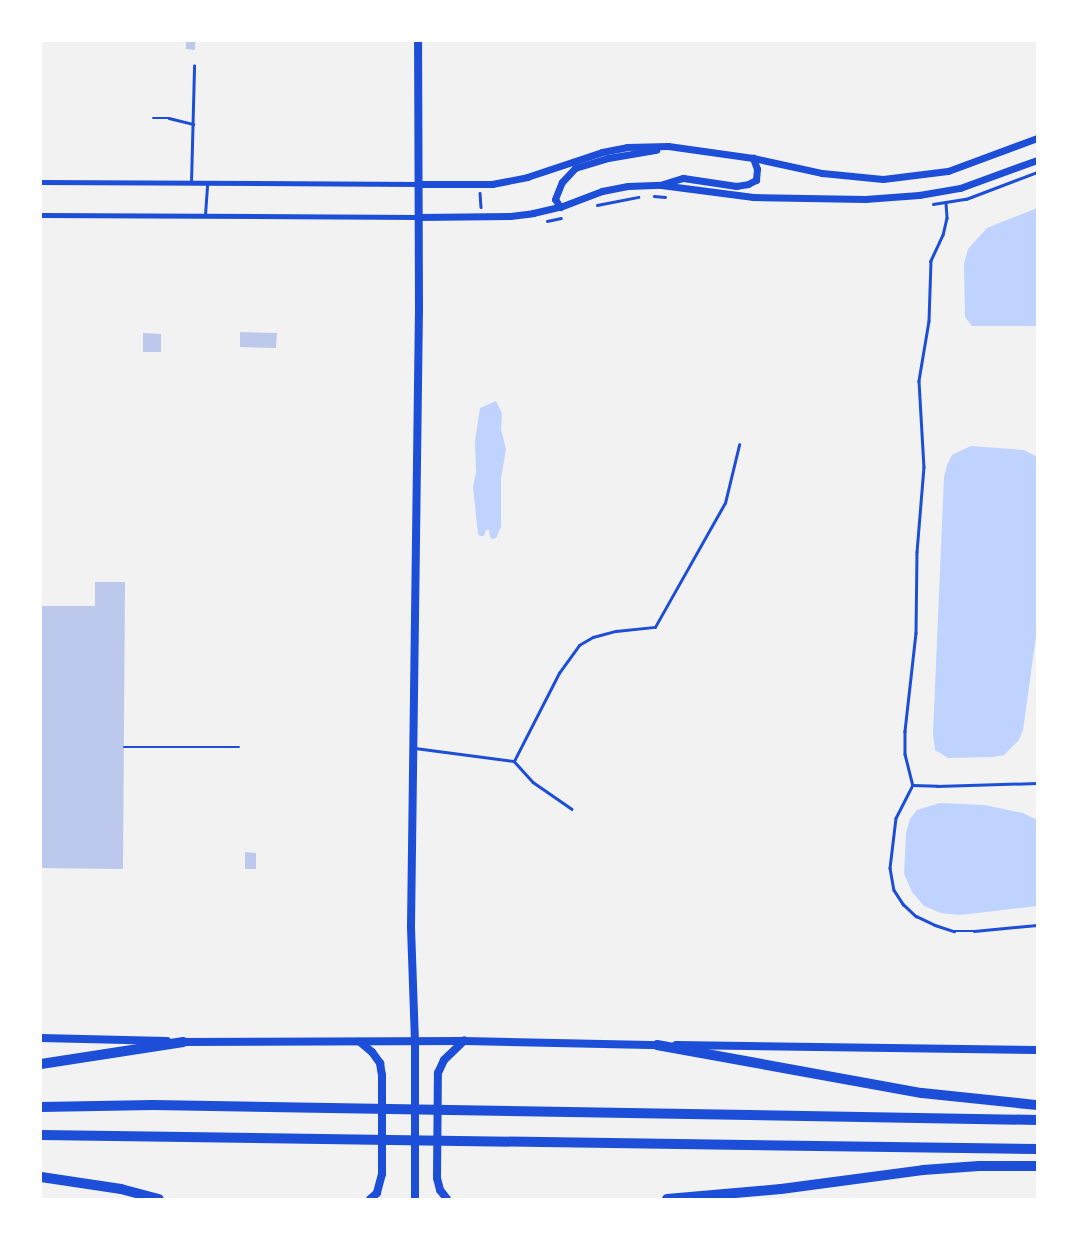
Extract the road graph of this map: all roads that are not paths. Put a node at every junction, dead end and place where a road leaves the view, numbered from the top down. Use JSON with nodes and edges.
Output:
{"nodes":[{"id":1,"x":418,"y":41,"type":"edge"},
{"id":2,"x":194,"y":66,"type":"dead end"},
{"id":3,"x":153,"y":118,"type":"dead end"},
{"id":4,"x":193,"y":124,"type":"junction"},
{"id":5,"x":1037,"y":138,"type":"edge"},
{"id":6,"x":668,"y":146,"type":"junction"},
{"id":7,"x":753,"y":158,"type":"junction"},
{"id":8,"x":1037,"y":160,"type":"edge"},
{"id":9,"x":41,"y":182,"type":"edge"},
{"id":10,"x":191,"y":183,"type":"junction"},
{"id":11,"x":207,"y":183,"type":"junction"},
{"id":12,"x":419,"y":184,"type":"junction"},
{"id":13,"x":661,"y":185,"type":"junction"},
{"id":14,"x":560,"y":207,"type":"junction"},
{"id":15,"x":41,"y":215,"type":"edge"},
{"id":16,"x":205,"y":215,"type":"junction"},
{"id":17,"x":418,"y":216,"type":"junction"},
{"id":18,"x":739,"y":446,"type":"dead end"},
{"id":19,"x":413,"y":748,"type":"junction"},
{"id":20,"x":514,"y":761,"type":"junction"},
{"id":21,"x":572,"y":809,"type":"dead end"},
{"id":22,"x":41,"y":1038,"type":"edge"},
{"id":23,"x":464,"y":1041,"type":"junction"},
{"id":24,"x":184,"y":1042,"type":"junction"},
{"id":25,"x":360,"y":1042,"type":"junction"},
{"id":26,"x":415,"y":1042,"type":"junction"},
{"id":27,"x":657,"y":1046,"type":"junction"},
{"id":28,"x":1037,"y":1050,"type":"edge"},
{"id":29,"x":41,"y":1064,"type":"edge"},
{"id":30,"x":1037,"y":1105,"type":"edge"},
{"id":31,"x":41,"y":1107,"type":"edge"},
{"id":32,"x":1037,"y":1120,"type":"edge"},
{"id":33,"x":41,"y":1135,"type":"edge"},
{"id":34,"x":1037,"y":1149,"type":"edge"},
{"id":35,"x":1037,"y":1166,"type":"edge"},
{"id":36,"x":41,"y":1177,"type":"edge"},
{"id":37,"x":159,"y":1199,"type":"edge"},
{"id":38,"x":370,"y":1199,"type":"edge"},
{"id":39,"x":415,"y":1199,"type":"edge"},
{"id":40,"x":447,"y":1199,"type":"edge"},
{"id":41,"x":667,"y":1199,"type":"edge"}],
"edges":[{"from":1,"to":12,"type":"main road"},
{"from":2,"to":4,"type":"lane"},
{"from":3,"to":4,"type":"lane"},
{"from":4,"to":10,"type":"lane"},
{"from":5,"to":7,"type":"street"},
{"from":6,"to":7,"type":"street"},
{"from":6,"to":12,"type":"street"},
{"from":6,"to":14,"type":"street"},
{"from":7,"to":13,"type":"street"},
{"from":8,"to":13,"type":"street"},
{"from":9,"to":10,"type":"street"},
{"from":10,"to":11,"type":"street"},
{"from":11,"to":12,"type":"street"},
{"from":11,"to":16,"type":"lane"},
{"from":12,"to":17,"type":"main road"},
{"from":13,"to":14,"type":"street"},
{"from":14,"to":17,"type":"street"},
{"from":15,"to":16,"type":"street"},
{"from":16,"to":17,"type":"street"},
{"from":17,"to":19,"type":"main road"},
{"from":18,"to":20,"type":"lane"},
{"from":19,"to":20,"type":"lane"},
{"from":19,"to":26,"type":"main road"},
{"from":20,"to":21,"type":"lane"},
{"from":22,"to":24,"type":"main road"},
{"from":23,"to":26,"type":"main road"},
{"from":23,"to":27,"type":"main road"},
{"from":23,"to":40,"type":"main road"},
{"from":24,"to":25,"type":"main road"},
{"from":24,"to":29,"type":"highway"},
{"from":25,"to":26,"type":"main road"},
{"from":25,"to":38,"type":"main road"},
{"from":26,"to":39,"type":"main road"},
{"from":27,"to":28,"type":"main road"},
{"from":27,"to":30,"type":"highway"},
{"from":31,"to":32,"type":"highway"},
{"from":33,"to":34,"type":"highway"},
{"from":35,"to":41,"type":"highway"},
{"from":36,"to":37,"type":"highway"}]}
